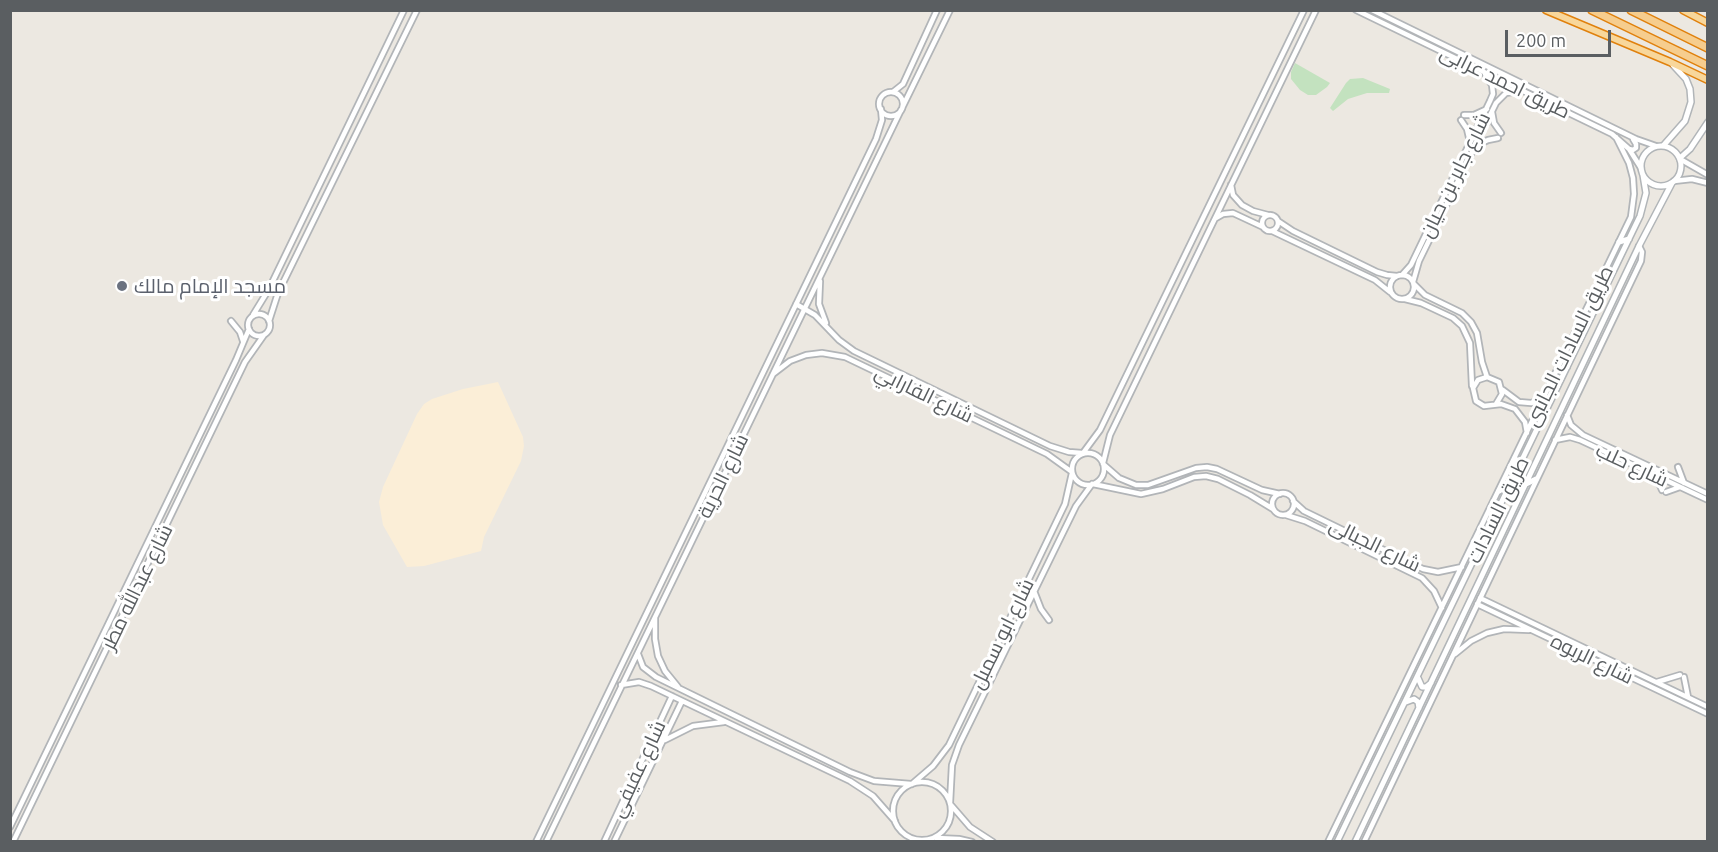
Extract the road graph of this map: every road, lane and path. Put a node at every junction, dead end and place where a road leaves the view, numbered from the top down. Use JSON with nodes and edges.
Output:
{"nodes":[{"id":1,"x":404,"y":10,"type":"edge"},
{"id":2,"x":417,"y":10,"type":"edge"},
{"id":3,"x":937,"y":10,"type":"edge"},
{"id":4,"x":950,"y":10,"type":"edge"},
{"id":5,"x":1304,"y":10,"type":"edge"},
{"id":6,"x":1316,"y":10,"type":"edge"},
{"id":7,"x":1356,"y":10,"type":"edge"},
{"id":8,"x":1372,"y":10,"type":"edge"},
{"id":9,"x":1546,"y":10,"type":"edge"},
{"id":10,"x":1592,"y":10,"type":"edge"},
{"id":11,"x":1631,"y":10,"type":"edge"},
{"id":12,"x":1683,"y":10,"type":"edge"},
{"id":13,"x":1707,"y":23,"type":"edge"},
{"id":14,"x":1707,"y":48,"type":"edge"},
{"id":15,"x":1451,"y":53,"type":"junction"},
{"id":16,"x":1670,"y":62,"type":"junction"},
{"id":17,"x":378,"y":65,"type":"junction"},
{"id":18,"x":1707,"y":66,"type":"edge"},
{"id":19,"x":387,"y":69,"type":"junction"},
{"id":20,"x":1483,"y":72,"type":"junction"},
{"id":21,"x":906,"y":77,"type":"junction"},
{"id":22,"x":1707,"y":80,"type":"edge"},
{"id":23,"x":915,"y":82,"type":"junction"},
{"id":24,"x":1523,"y":90,"type":"junction"},
{"id":25,"x":893,"y":92,"type":"junction"},
{"id":26,"x":902,"y":108,"type":"junction"},
{"id":27,"x":881,"y":109,"type":"junction"},
{"id":28,"x":1490,"y":111,"type":"junction"},
{"id":29,"x":1590,"y":116,"type":"junction"},
{"id":30,"x":1588,"y":122,"type":"junction"},
{"id":31,"x":1707,"y":122,"type":"edge"},
{"id":32,"x":878,"y":134,"type":"junction"},
{"id":33,"x":1630,"y":136,"type":"junction"},
{"id":34,"x":1616,"y":137,"type":"junction"},
{"id":35,"x":887,"y":139,"type":"junction"},
{"id":36,"x":1241,"y":140,"type":"junction"},
{"id":37,"x":1251,"y":144,"type":"junction"},
{"id":38,"x":1472,"y":146,"type":"junction"},
{"id":39,"x":1656,"y":146,"type":"junction"},
{"id":40,"x":1663,"y":146,"type":"junction"},
{"id":41,"x":1629,"y":149,"type":"junction"},
{"id":42,"x":1680,"y":159,"type":"junction"},
{"id":43,"x":1641,"y":168,"type":"junction"},
{"id":44,"x":1644,"y":175,"type":"junction"},
{"id":45,"x":1707,"y":175,"type":"edge"},
{"id":46,"x":1673,"y":182,"type":"junction"},
{"id":47,"x":1707,"y":183,"type":"edge"},
{"id":48,"x":1231,"y":184,"type":"junction"},
{"id":49,"x":318,"y":189,"type":"junction"},
{"id":50,"x":327,"y":194,"type":"junction"},
{"id":51,"x":848,"y":198,"type":"junction"},
{"id":52,"x":857,"y":202,"type":"junction"},
{"id":53,"x":1268,"y":215,"type":"junction"},
{"id":54,"x":1214,"y":219,"type":"junction"},
{"id":55,"x":1278,"y":221,"type":"junction"},
{"id":56,"x":1263,"y":227,"type":"junction"},
{"id":57,"x":1272,"y":231,"type":"junction"},
{"id":58,"x":1629,"y":239,"type":"junction"},
{"id":59,"x":1619,"y":242,"type":"junction"},
{"id":60,"x":1639,"y":246,"type":"junction"},
{"id":61,"x":1180,"y":265,"type":"junction"},
{"id":62,"x":1189,"y":270,"type":"junction"},
{"id":63,"x":821,"y":274,"type":"junction"},
{"id":64,"x":1399,"y":276,"type":"junction"},
{"id":65,"x":1413,"y":283,"type":"junction"},
{"id":66,"x":269,"y":289,"type":"junction"},
{"id":67,"x":1390,"y":292,"type":"junction"},
{"id":68,"x":278,"y":293,"type":"junction"},
{"id":69,"x":1405,"y":299,"type":"junction"},
{"id":70,"x":796,"y":304,"type":"junction"},
{"id":71,"x":805,"y":308,"type":"junction"},
{"id":72,"x":253,"y":315,"type":"junction"},
{"id":73,"x":231,"y":321,"type":"dead end"},
{"id":74,"x":269,"y":321,"type":"junction"},
{"id":75,"x":827,"y":325,"type":"junction"},
{"id":76,"x":249,"y":330,"type":"junction"},
{"id":77,"x":264,"y":335,"type":"junction"},
{"id":78,"x":243,"y":341,"type":"junction"},
{"id":79,"x":865,"y":356,"type":"junction"},
{"id":80,"x":237,"y":358,"type":"junction"},
{"id":81,"x":245,"y":362,"type":"junction"},
{"id":82,"x":861,"y":364,"type":"junction"},
{"id":83,"x":1567,"y":367,"type":"junction"},
{"id":84,"x":1558,"y":370,"type":"junction"},
{"id":85,"x":771,"y":376,"type":"junction"},
{"id":86,"x":1487,"y":376,"type":"junction"},
{"id":87,"x":1473,"y":388,"type":"junction"},
{"id":88,"x":1503,"y":390,"type":"junction"},
{"id":89,"x":752,"y":395,"type":"junction"},
{"id":90,"x":760,"y":399,"type":"junction"},
{"id":91,"x":1543,"y":399,"type":"junction"},
{"id":92,"x":1496,"y":404,"type":"junction"},
{"id":93,"x":1567,"y":415,"type":"junction"},
{"id":94,"x":988,"y":416,"type":"junction"},
{"id":95,"x":985,"y":423,"type":"junction"},
{"id":96,"x":1527,"y":433,"type":"junction"},
{"id":97,"x":1555,"y":440,"type":"junction"},
{"id":98,"x":1082,"y":453,"type":"junction"},
{"id":99,"x":1515,"y":458,"type":"junction"},
{"id":100,"x":1103,"y":464,"type":"junction"},
{"id":101,"x":1678,"y":467,"type":"dead end"},
{"id":102,"x":1517,"y":471,"type":"junction"},
{"id":103,"x":1072,"y":472,"type":"junction"},
{"id":104,"x":1656,"y":476,"type":"junction"},
{"id":105,"x":1536,"y":479,"type":"junction"},
{"id":106,"x":1092,"y":484,"type":"junction"},
{"id":107,"x":1511,"y":484,"type":"junction"},
{"id":108,"x":1526,"y":484,"type":"junction"},
{"id":109,"x":1682,"y":485,"type":"junction"},
{"id":110,"x":1499,"y":491,"type":"junction"},
{"id":111,"x":1280,"y":494,"type":"junction"},
{"id":112,"x":1707,"y":494,"type":"edge"},
{"id":113,"x":1529,"y":496,"type":"junction"},
{"id":114,"x":1707,"y":500,"type":"edge"},
{"id":115,"x":700,"y":501,"type":"junction"},
{"id":116,"x":1293,"y":501,"type":"junction"},
{"id":117,"x":167,"y":502,"type":"junction"},
{"id":118,"x":709,"y":505,"type":"junction"},
{"id":119,"x":176,"y":506,"type":"junction"},
{"id":120,"x":1272,"y":509,"type":"junction"},
{"id":121,"x":1286,"y":515,"type":"junction"},
{"id":122,"x":1491,"y":558,"type":"junction"},
{"id":123,"x":1462,"y":567,"type":"junction"},
{"id":124,"x":1034,"y":569,"type":"junction"},
{"id":125,"x":1493,"y":570,"type":"junction"},
{"id":126,"x":1043,"y":574,"type":"junction"},
{"id":127,"x":664,"y":577,"type":"junction"},
{"id":128,"x":672,"y":581,"type":"junction"},
{"id":129,"x":1034,"y":591,"type":"junction"},
{"id":130,"x":1480,"y":598,"type":"junction"},
{"id":131,"x":1477,"y":604,"type":"junction"},
{"id":132,"x":1442,"y":608,"type":"junction"},
{"id":133,"x":1505,"y":610,"type":"junction"},
{"id":134,"x":655,"y":616,"type":"junction"},
{"id":135,"x":1503,"y":616,"type":"junction"},
{"id":136,"x":1049,"y":620,"type":"dead end"},
{"id":137,"x":1535,"y":631,"type":"junction"},
{"id":138,"x":1456,"y":632,"type":"junction"},
{"id":139,"x":1462,"y":635,"type":"junction"},
{"id":140,"x":638,"y":652,"type":"junction"},
{"id":141,"x":1453,"y":655,"type":"junction"},
{"id":142,"x":985,"y":669,"type":"junction"},
{"id":143,"x":84,"y":674,"type":"junction"},
{"id":144,"x":994,"y":674,"type":"junction"},
{"id":145,"x":1418,"y":676,"type":"junction"},
{"id":146,"x":656,"y":677,"type":"junction"},
{"id":147,"x":93,"y":678,"type":"junction"},
{"id":148,"x":1432,"y":682,"type":"junction"},
{"id":149,"x":1656,"y":682,"type":"junction"},
{"id":150,"x":621,"y":686,"type":"junction"},
{"id":151,"x":651,"y":686,"type":"junction"},
{"id":152,"x":680,"y":689,"type":"junction"},
{"id":153,"x":672,"y":696,"type":"junction"},
{"id":154,"x":1688,"y":698,"type":"junction"},
{"id":155,"x":682,"y":700,"type":"junction"},
{"id":156,"x":1406,"y":702,"type":"junction"},
{"id":157,"x":1707,"y":707,"type":"edge"},
{"id":158,"x":1419,"y":709,"type":"junction"},
{"id":159,"x":1707,"y":714,"type":"edge"},
{"id":160,"x":740,"y":718,"type":"junction"},
{"id":161,"x":727,"y":722,"type":"junction"},
{"id":162,"x":736,"y":726,"type":"junction"},
{"id":163,"x":585,"y":739,"type":"junction"},
{"id":164,"x":663,"y":742,"type":"junction"},
{"id":165,"x":594,"y":743,"type":"junction"},
{"id":166,"x":1373,"y":748,"type":"junction"},
{"id":167,"x":1381,"y":752,"type":"junction"},
{"id":168,"x":1393,"y":764,"type":"junction"},
{"id":169,"x":1399,"y":767,"type":"junction"},
{"id":170,"x":34,"y":778,"type":"junction"},
{"id":171,"x":43,"y":782,"type":"junction"},
{"id":172,"x":911,"y":784,"type":"junction"},
{"id":173,"x":950,"y":804,"type":"junction"},
{"id":174,"x":895,"y":821,"type":"junction"},
{"id":175,"x":10,"y":827,"type":"edge"},
{"id":176,"x":1361,"y":829,"type":"junction"},
{"id":177,"x":1369,"y":832,"type":"junction"},
{"id":178,"x":933,"y":838,"type":"junction"},
{"id":179,"x":13,"y":842,"type":"edge"},
{"id":180,"x":536,"y":842,"type":"edge"},
{"id":181,"x":546,"y":842,"type":"edge"},
{"id":182,"x":604,"y":842,"type":"edge"},
{"id":183,"x":614,"y":842,"type":"edge"},
{"id":184,"x":972,"y":842,"type":"edge"},
{"id":185,"x":993,"y":842,"type":"edge"},
{"id":186,"x":1328,"y":842,"type":"edge"},
{"id":187,"x":1337,"y":842,"type":"edge"},
{"id":188,"x":1355,"y":842,"type":"edge"},
{"id":189,"x":1364,"y":842,"type":"edge"}],
"edges":[{"from":1,"to":17,"type":"street"},
{"from":2,"to":19,"type":"street"},
{"from":3,"to":21,"type":"street"},
{"from":4,"to":23,"type":"street","name":"شارع الحرية"},
{"from":5,"to":36,"type":"street"},
{"from":6,"to":37,"type":"street"},
{"from":7,"to":15,"type":"street","name":"طريق احمد عرابى"},
{"from":8,"to":15,"type":"street","name":"طريق احمد عرابى"},
{"from":9,"to":16,"type":"highway"},
{"from":10,"to":18,"type":"highway"},
{"from":11,"to":14,"type":"highway"},
{"from":12,"to":13,"type":"highway"},
{"from":15,"to":20,"type":"street","name":"طريق احمد عرابى"},
{"from":15,"to":29,"type":"street","name":"طريق احمد عرابى"},
{"from":16,"to":22,"type":"highway"},
{"from":16,"to":40,"type":"main road"},
{"from":17,"to":19,"type":"street"},
{"from":17,"to":49,"type":"street"},
{"from":19,"to":50,"type":"street"},
{"from":20,"to":24,"type":"street","name":"طريق احمد عرابى"},
{"from":20,"to":28,"type":"street","name":"شارع جابر بن حيان"},
{"from":21,"to":23,"type":"street"},
{"from":21,"to":25,"type":"street"},
{"from":23,"to":26,"type":"street","name":"شارع الحرية"},
{"from":24,"to":28,"type":"street","name":"شارع جابر بن حيان"},
{"from":24,"to":30,"type":"street","name":"طريق احمد عرابى"},
{"from":25,"to":26,"type":"street"},
{"from":25,"to":27,"type":"street"},
{"from":26,"to":27,"type":"street"},
{"from":26,"to":35,"type":"street","name":"شارع الحرية"},
{"from":27,"to":32,"type":"street","name":"شارع الحرية"},
{"from":28,"to":38,"type":"street","name":"شارع جابر بن حيان"},
{"from":28,"to":38,"type":"street"},
{"from":28,"to":38,"type":"street"},
{"from":29,"to":30,"type":"street"},
{"from":29,"to":33,"type":"street","name":"طريق احمد عرابى"},
{"from":30,"to":34,"type":"street","name":"طريق احمد عرابى"},
{"from":31,"to":42,"type":"main road"},
{"from":32,"to":35,"type":"street"},
{"from":32,"to":51,"type":"street","name":"شارع الحرية"},
{"from":33,"to":39,"type":"street","name":"طريق احمد عرابى"},
{"from":33,"to":41,"type":"street"},
{"from":34,"to":41,"type":"street","name":"طريق احمد عرابى"},
{"from":34,"to":59,"type":"street","name":"طريق السادات الجانبى"},
{"from":35,"to":52,"type":"street","name":"شارع الحرية"},
{"from":36,"to":37,"type":"street"},
{"from":36,"to":61,"type":"street"},
{"from":37,"to":48,"type":"street"},
{"from":38,"to":64,"type":"street","name":"شارع جابر بن حيان"},
{"from":38,"to":65,"type":"street","name":"شارع جابر بن حيان"},
{"from":39,"to":40,"type":"main road"},
{"from":39,"to":43,"type":"main road"},
{"from":40,"to":42,"type":"main road"},
{"from":41,"to":43,"type":"street","name":"طريق احمد عرابى"},
{"from":42,"to":45,"type":"street"},
{"from":42,"to":46,"type":"main road"},
{"from":43,"to":44,"type":"main road"},
{"from":44,"to":46,"type":"main road"},
{"from":44,"to":58,"type":"main road","name":"طريق السادات"},
{"from":46,"to":47,"type":"street"},
{"from":46,"to":60,"type":"main road","name":"طريق السادات"},
{"from":48,"to":53,"type":"street"},
{"from":48,"to":54,"type":"street"},
{"from":49,"to":50,"type":"street"},
{"from":49,"to":66,"type":"street"},
{"from":50,"to":68,"type":"street"},
{"from":51,"to":52,"type":"street"},
{"from":51,"to":70,"type":"street","name":"شارع الحرية"},
{"from":52,"to":63,"type":"street","name":"شارع الحرية"},
{"from":53,"to":55,"type":"street"},
{"from":53,"to":56,"type":"street"},
{"from":54,"to":56,"type":"street"},
{"from":54,"to":62,"type":"street"},
{"from":55,"to":57,"type":"street"},
{"from":55,"to":64,"type":"street"},
{"from":56,"to":57,"type":"street"},
{"from":57,"to":67,"type":"street"},
{"from":58,"to":59,"type":"main road"},
{"from":58,"to":83,"type":"main road","name":"طريق السادات"},
{"from":59,"to":84,"type":"street","name":"طريق السادات الجانبى"},
{"from":60,"to":93,"type":"street","name":"طريق السادات الجانبى"},
{"from":60,"to":108,"type":"main road","name":"طريق السادات"},
{"from":61,"to":62,"type":"street"},
{"from":61,"to":98,"type":"street"},
{"from":62,"to":100,"type":"street"},
{"from":63,"to":71,"type":"street","name":"شارع الحرية"},
{"from":63,"to":75,"type":"street","name":"شارع الفارابي"},
{"from":64,"to":65,"type":"street"},
{"from":64,"to":67,"type":"street"},
{"from":65,"to":69,"type":"street"},
{"from":65,"to":86,"type":"street"},
{"from":66,"to":68,"type":"street"},
{"from":66,"to":72,"type":"street"},
{"from":67,"to":69,"type":"street"},
{"from":68,"to":74,"type":"street"},
{"from":69,"to":87,"type":"street"},
{"from":70,"to":71,"type":"street","name":"شارع الفارابي"},
{"from":70,"to":89,"type":"street","name":"شارع الحرية"},
{"from":71,"to":75,"type":"street","name":"شارع الفارابي"},
{"from":71,"to":85,"type":"street","name":"شارع الحرية"},
{"from":72,"to":74,"type":"street"},
{"from":72,"to":76,"type":"street"},
{"from":73,"to":78,"type":"street"},
{"from":74,"to":77,"type":"street"},
{"from":75,"to":79,"type":"street","name":"شارع الفارابي"},
{"from":76,"to":77,"type":"street"},
{"from":76,"to":78,"type":"street","name":"شارع عبدالله مطر"},
{"from":77,"to":81,"type":"street","name":"شارع عبدالله مطر"},
{"from":78,"to":80,"type":"street","name":"شارع عبدالله مطر"},
{"from":79,"to":82,"type":"street"},
{"from":79,"to":94,"type":"street","name":"شارع الفارابي"},
{"from":80,"to":81,"type":"street"},
{"from":80,"to":117,"type":"street","name":"شارع عبدالله مطر"},
{"from":81,"to":119,"type":"street","name":"شارع عبدالله مطر"},
{"from":82,"to":85,"type":"street","name":"شارع الفارابي"},
{"from":82,"to":95,"type":"street","name":"شارع الفارابي"},
{"from":83,"to":84,"type":"main road"},
{"from":83,"to":102,"type":"main road","name":"طريق السادات"},
{"from":84,"to":91,"type":"street","name":"طريق السادات الجانبى"},
{"from":85,"to":90,"type":"street","name":"شارع الحرية"},
{"from":86,"to":87,"type":"street"},
{"from":86,"to":88,"type":"street"},
{"from":87,"to":92,"type":"street"},
{"from":88,"to":91,"type":"street"},
{"from":88,"to":92,"type":"street"},
{"from":89,"to":90,"type":"street"},
{"from":89,"to":115,"type":"street","name":"شارع الحرية"},
{"from":90,"to":118,"type":"street","name":"شارع الحرية"},
{"from":91,"to":96,"type":"street","name":"طريق السادات الجانبى"},
{"from":92,"to":96,"type":"street"},
{"from":93,"to":97,"type":"street","name":"طريق السادات الجانبى"},
{"from":93,"to":109,"type":"street","name":"شارع حلب"},
{"from":94,"to":95,"type":"street"},
{"from":94,"to":98,"type":"street","name":"شارع الفارابي"},
{"from":95,"to":103,"type":"street","name":"شارع الفارابي"},
{"from":96,"to":99,"type":"street","name":"طريق السادات الجانبى"},
{"from":97,"to":104,"type":"street","name":"شارع حلب"},
{"from":97,"to":105,"type":"street","name":"طريق السادات الجانبى"},
{"from":98,"to":100,"type":"street"},
{"from":98,"to":103,"type":"street"},
{"from":99,"to":102,"type":"main road"},
{"from":99,"to":110,"type":"street","name":"طريق السادات الجانبى"},
{"from":100,"to":106,"type":"street"},
{"from":100,"to":111,"type":"street"},
{"from":101,"to":109,"type":"street"},
{"from":102,"to":107,"type":"main road","name":"طريق السادات"},
{"from":103,"to":106,"type":"street"},
{"from":103,"to":124,"type":"street","name":"شارع ابو سمبل"},
{"from":104,"to":109,"type":"street","name":"شارع حلب"},
{"from":104,"to":109,"type":"street"},
{"from":105,"to":108,"type":"main road"},
{"from":105,"to":113,"type":"street","name":"طريق السادات الجانبى"},
{"from":106,"to":120,"type":"street"},
{"from":106,"to":126,"type":"street","name":"شارع ابو سمبل"},
{"from":107,"to":110,"type":"main road"},
{"from":107,"to":145,"type":"main road","name":"طريق السادات"},
{"from":108,"to":113,"type":"main road"},
{"from":108,"to":122,"type":"main road","name":"طريق السادات"},
{"from":109,"to":112,"type":"street","name":"شارع حلب"},
{"from":109,"to":114,"type":"street","name":"شارع حلب"},
{"from":110,"to":123,"type":"street","name":"طريق السادات الجانبى"},
{"from":111,"to":116,"type":"street"},
{"from":111,"to":120,"type":"street"},
{"from":113,"to":125,"type":"street","name":"طريق السادات الجانبى"},
{"from":115,"to":118,"type":"street"},
{"from":115,"to":127,"type":"street","name":"شارع الحرية"},
{"from":116,"to":121,"type":"street"},
{"from":116,"to":123,"type":"street","name":"شارع الجبالى"},
{"from":117,"to":119,"type":"street"},
{"from":117,"to":143,"type":"street","name":"شارع عبدالله مطر"},
{"from":118,"to":128,"type":"street","name":"شارع الحرية"},
{"from":119,"to":147,"type":"street","name":"شارع عبدالله مطر"},
{"from":120,"to":121,"type":"street"},
{"from":121,"to":132,"type":"street","name":"شارع الجبالى"},
{"from":122,"to":125,"type":"main road"},
{"from":122,"to":138,"type":"main road","name":"طريق السادات"},
{"from":123,"to":132,"type":"street","name":"طريق السادات الجانبى"},
{"from":124,"to":126,"type":"street"},
{"from":124,"to":142,"type":"street","name":"شارع ابو سمبل"},
{"from":125,"to":130,"type":"street","name":"طريق السادات الجانبى"},
{"from":126,"to":129,"type":"street","name":"شارع ابو سمبل"},
{"from":127,"to":128,"type":"street"},
{"from":127,"to":163,"type":"street","name":"شارع الحرية"},
{"from":128,"to":134,"type":"street","name":"شارع الحرية"},
{"from":129,"to":136,"type":"street"},
{"from":129,"to":144,"type":"street","name":"شارع ابو سمبل"},
{"from":130,"to":131,"type":"street","name":"طريق السادات الجانبى"},
{"from":130,"to":133,"type":"street","name":"شارع الربوه"},
{"from":131,"to":135,"type":"street","name":"شارع الربوه"},
{"from":131,"to":139,"type":"street","name":"طريق السادات الجانبى"},
{"from":132,"to":166,"type":"street","name":"طريق السادات الجانبى"},
{"from":133,"to":135,"type":"street"},
{"from":133,"to":149,"type":"street","name":"شارع الربوه"},
{"from":134,"to":140,"type":"street","name":"شارع الحرية"},
{"from":134,"to":152,"type":"street"},
{"from":135,"to":137,"type":"street","name":"شارع الربوه"},
{"from":137,"to":141,"type":"street"},
{"from":137,"to":159,"type":"street","name":"شارع الربوه"},
{"from":138,"to":139,"type":"main road"},
{"from":138,"to":148,"type":"main road","name":"طريق السادات"},
{"from":139,"to":141,"type":"street","name":"طريق السادات الجانبى"},
{"from":140,"to":146,"type":"street"},
{"from":140,"to":150,"type":"street","name":"شارع الحرية"},
{"from":141,"to":169,"type":"street","name":"طريق السادات الجانبى"},
{"from":142,"to":144,"type":"street"},
{"from":142,"to":172,"type":"street","name":"شارع ابو سمبل"},
{"from":143,"to":147,"type":"street"},
{"from":143,"to":170,"type":"street","name":"شارع عبدالله مطر"},
{"from":144,"to":173,"type":"street","name":"شارع ابو سمبل"},
{"from":145,"to":148,"type":"main road"},
{"from":145,"to":156,"type":"main road","name":"طريق السادات"},
{"from":146,"to":151,"type":"street"},
{"from":146,"to":152,"type":"street"},
{"from":147,"to":171,"type":"street","name":"شارع عبدالله مطر"},
{"from":148,"to":158,"type":"main road","name":"طريق السادات"},
{"from":149,"to":154,"type":"street","name":"شارع الربوه"},
{"from":149,"to":154,"type":"street"},
{"from":150,"to":151,"type":"street"},
{"from":150,"to":165,"type":"street","name":"شارع الحرية"},
{"from":151,"to":153,"type":"street"},
{"from":152,"to":160,"type":"street"},
{"from":153,"to":155,"type":"street"},
{"from":153,"to":182,"type":"street","name":"شارع عفيفي"},
{"from":154,"to":157,"type":"street","name":"شارع الربوه"},
{"from":155,"to":161,"type":"street"},
{"from":155,"to":164,"type":"street","name":"شارع عفيفي"},
{"from":156,"to":158,"type":"main road"},
{"from":156,"to":167,"type":"main road","name":"طريق السادات"},
{"from":158,"to":168,"type":"main road","name":"طريق السادات"},
{"from":160,"to":162,"type":"street"},
{"from":160,"to":172,"type":"street"},
{"from":161,"to":162,"type":"street"},
{"from":161,"to":164,"type":"street"},
{"from":162,"to":174,"type":"street"},
{"from":163,"to":165,"type":"street"},
{"from":163,"to":180,"type":"street","name":"شارع الحرية"},
{"from":164,"to":183,"type":"street","name":"شارع عفيفي"},
{"from":165,"to":181,"type":"street","name":"شارع الحرية"},
{"from":166,"to":167,"type":"main road"},
{"from":166,"to":186,"type":"street","name":"طريق السادات الجانبى"},
{"from":167,"to":187,"type":"main road","name":"طريق السادات"},
{"from":168,"to":169,"type":"main road"},
{"from":168,"to":176,"type":"main road","name":"طريق السادات"},
{"from":169,"to":177,"type":"street","name":"طريق السادات الجانبى"},
{"from":170,"to":171,"type":"street"},
{"from":170,"to":175,"type":"street","name":"شارع عبدالله مطر"},
{"from":171,"to":179,"type":"street","name":"شارع عبدالله مطر"},
{"from":172,"to":173,"type":"street"},
{"from":172,"to":174,"type":"street"},
{"from":173,"to":178,"type":"street"},
{"from":173,"to":185,"type":"street"},
{"from":174,"to":178,"type":"street"},
{"from":176,"to":177,"type":"main road"},
{"from":176,"to":188,"type":"main road","name":"طريق السادات"},
{"from":177,"to":189,"type":"street","name":"طريق السادات الجانبى"},
{"from":178,"to":184,"type":"street"}]}
